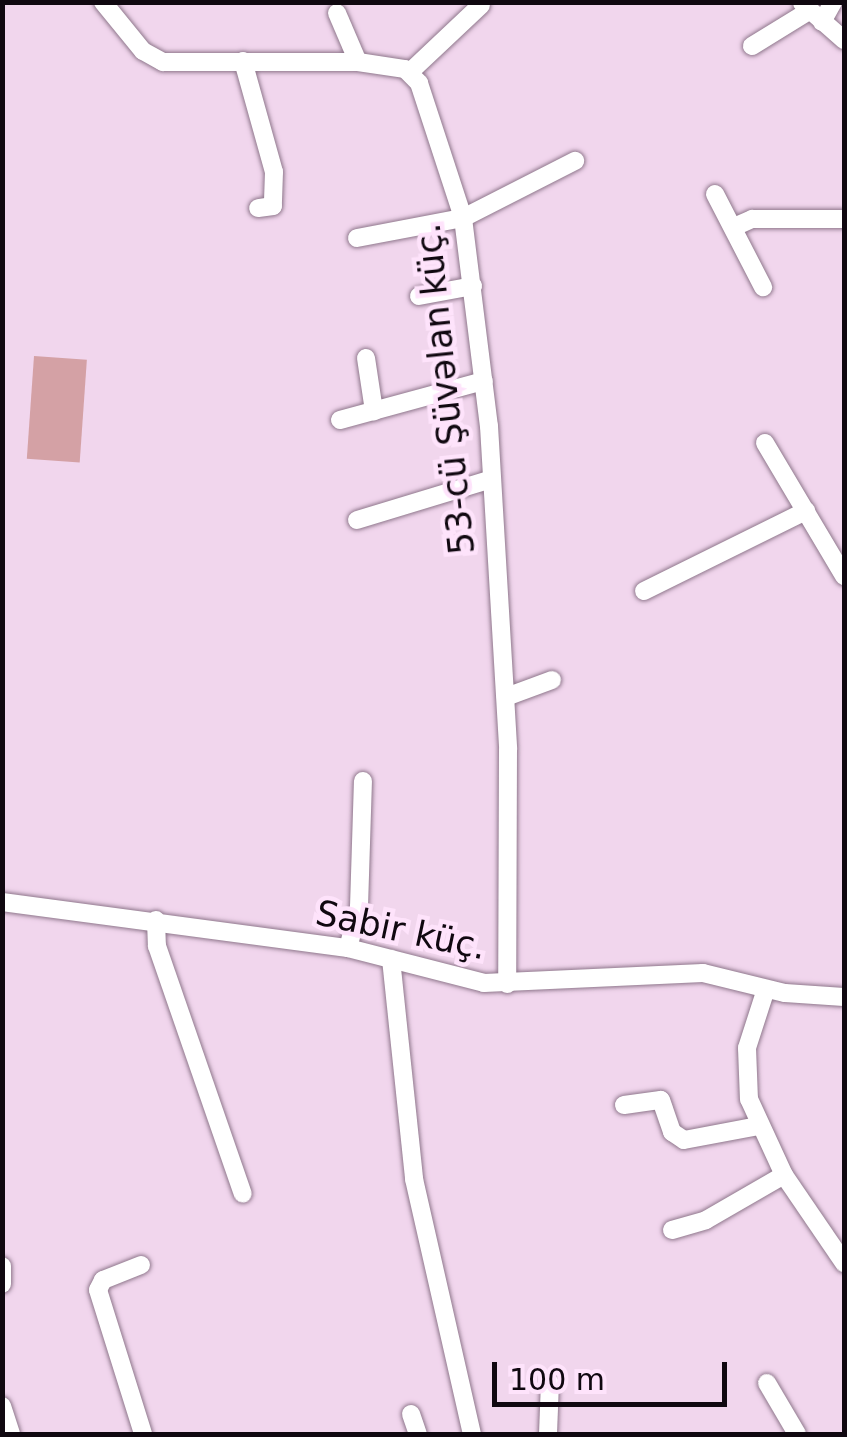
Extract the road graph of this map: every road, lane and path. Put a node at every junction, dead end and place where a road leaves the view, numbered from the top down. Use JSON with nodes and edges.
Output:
{"nodes":[{"id":1,"x":103,"y":2,"type":"edge"},
{"id":2,"x":833,"y":2,"type":"edge"},
{"id":3,"x":481,"y":5,"type":"dead end"},
{"id":4,"x":337,"y":12,"type":"dead end"},
{"id":5,"x":811,"y":12,"type":"edge"},
{"id":6,"x":844,"y":40,"type":"edge"},
{"id":7,"x":752,"y":46,"type":"dead end"},
{"id":8,"x":243,"y":61,"type":"junction"},
{"id":9,"x":358,"y":62,"type":"junction"},
{"id":10,"x":411,"y":72,"type":"junction"},
{"id":11,"x":574,"y":161,"type":"dead end"},
{"id":12,"x":716,"y":194,"type":"dead end"},
{"id":13,"x":258,"y":208,"type":"dead end"},
{"id":14,"x":463,"y":218,"type":"junction"},
{"id":15,"x":844,"y":219,"type":"edge"},
{"id":16,"x":734,"y":227,"type":"junction"},
{"id":17,"x":357,"y":238,"type":"dead end"},
{"id":18,"x":473,"y":286,"type":"junction"},
{"id":19,"x":763,"y":287,"type":"dead end"},
{"id":20,"x":419,"y":296,"type":"dead end"},
{"id":21,"x":366,"y":358,"type":"dead end"},
{"id":22,"x":484,"y":381,"type":"junction"},
{"id":23,"x":374,"y":410,"type":"junction"},
{"id":24,"x":340,"y":420,"type":"dead end"},
{"id":25,"x":765,"y":443,"type":"dead end"},
{"id":26,"x":492,"y":479,"type":"junction"},
{"id":27,"x":806,"y":511,"type":"junction"},
{"id":28,"x":357,"y":520,"type":"dead end"},
{"id":29,"x":844,"y":576,"type":"edge"},
{"id":30,"x":644,"y":591,"type":"dead end"},
{"id":31,"x":552,"y":680,"type":"dead end"},
{"id":32,"x":506,"y":698,"type":"junction"},
{"id":33,"x":363,"y":780,"type":"dead end"},
{"id":34,"x":2,"y":902,"type":"edge"},
{"id":35,"x":156,"y":920,"type":"junction"},
{"id":36,"x":348,"y":948,"type":"junction"},
{"id":37,"x":391,"y":959,"type":"junction"},
{"id":38,"x":507,"y":984,"type":"junction"},
{"id":39,"x":766,"y":989,"type":"junction"},
{"id":40,"x":844,"y":997,"type":"edge"},
{"id":41,"x":624,"y":1105,"type":"dead end"},
{"id":42,"x":758,"y":1126,"type":"junction"},
{"id":43,"x":784,"y":1176,"type":"junction"},
{"id":44,"x":243,"y":1194,"type":"dead end"},
{"id":45,"x":672,"y":1230,"type":"dead end"},
{"id":46,"x":844,"y":1262,"type":"edge"},
{"id":47,"x":142,"y":1265,"type":"dead end"},
{"id":48,"x":2,"y":1266,"type":"edge"},
{"id":49,"x":2,"y":1284,"type":"edge"},
{"id":50,"x":550,"y":1383,"type":"dead end"},
{"id":51,"x":766,"y":1384,"type":"dead end"},
{"id":52,"x":2,"y":1406,"type":"edge"},
{"id":53,"x":411,"y":1414,"type":"dead end"},
{"id":54,"x":12,"y":1434,"type":"edge"},
{"id":55,"x":143,"y":1434,"type":"edge"},
{"id":56,"x":418,"y":1434,"type":"edge"},
{"id":57,"x":472,"y":1434,"type":"edge"},
{"id":58,"x":548,"y":1434,"type":"edge"},
{"id":59,"x":797,"y":1434,"type":"edge"}],
"edges":[{"from":1,"to":8,"type":"street"},
{"from":2,"to":5,"type":"street"},
{"from":3,"to":10,"type":"street"},
{"from":4,"to":9,"type":"street"},
{"from":5,"to":6,"type":"street"},
{"from":5,"to":7,"type":"street"},
{"from":8,"to":9,"type":"street"},
{"from":8,"to":13,"type":"street"},
{"from":9,"to":10,"type":"street"},
{"from":10,"to":14,"type":"street","name":"53-cü Şüvəlan küç."},
{"from":11,"to":14,"type":"street"},
{"from":12,"to":16,"type":"street"},
{"from":14,"to":17,"type":"street"},
{"from":14,"to":18,"type":"street","name":"53-cü Şüvəlan küç."},
{"from":15,"to":16,"type":"street"},
{"from":16,"to":19,"type":"street"},
{"from":18,"to":20,"type":"street"},
{"from":18,"to":22,"type":"street","name":"53-cü Şüvəlan küç."},
{"from":21,"to":23,"type":"street"},
{"from":22,"to":23,"type":"street"},
{"from":22,"to":26,"type":"street","name":"53-cü Şüvəlan küç."},
{"from":23,"to":24,"type":"street"},
{"from":25,"to":27,"type":"street"},
{"from":26,"to":28,"type":"street"},
{"from":26,"to":32,"type":"street","name":"53-cü Şüvəlan küç."},
{"from":27,"to":29,"type":"street"},
{"from":27,"to":30,"type":"street"},
{"from":31,"to":32,"type":"street"},
{"from":32,"to":38,"type":"street","name":"53-cü Şüvəlan küç."},
{"from":33,"to":36,"type":"street"},
{"from":34,"to":35,"type":"street","name":"Sabir küç."},
{"from":35,"to":36,"type":"street","name":"Sabir küç."},
{"from":35,"to":44,"type":"street"},
{"from":36,"to":37,"type":"street","name":"Sabir küç."},
{"from":37,"to":38,"type":"street","name":"Sabir küç."},
{"from":37,"to":57,"type":"street"},
{"from":38,"to":39,"type":"street","name":"Sabir küç."},
{"from":39,"to":40,"type":"street","name":"Sabir küç."},
{"from":39,"to":42,"type":"street"},
{"from":41,"to":42,"type":"street"},
{"from":42,"to":43,"type":"street"},
{"from":43,"to":45,"type":"street"},
{"from":43,"to":46,"type":"street"},
{"from":47,"to":55,"type":"street"},
{"from":48,"to":49,"type":"street"},
{"from":50,"to":58,"type":"street"},
{"from":51,"to":59,"type":"street"},
{"from":52,"to":54,"type":"street"},
{"from":53,"to":56,"type":"street"}]}
